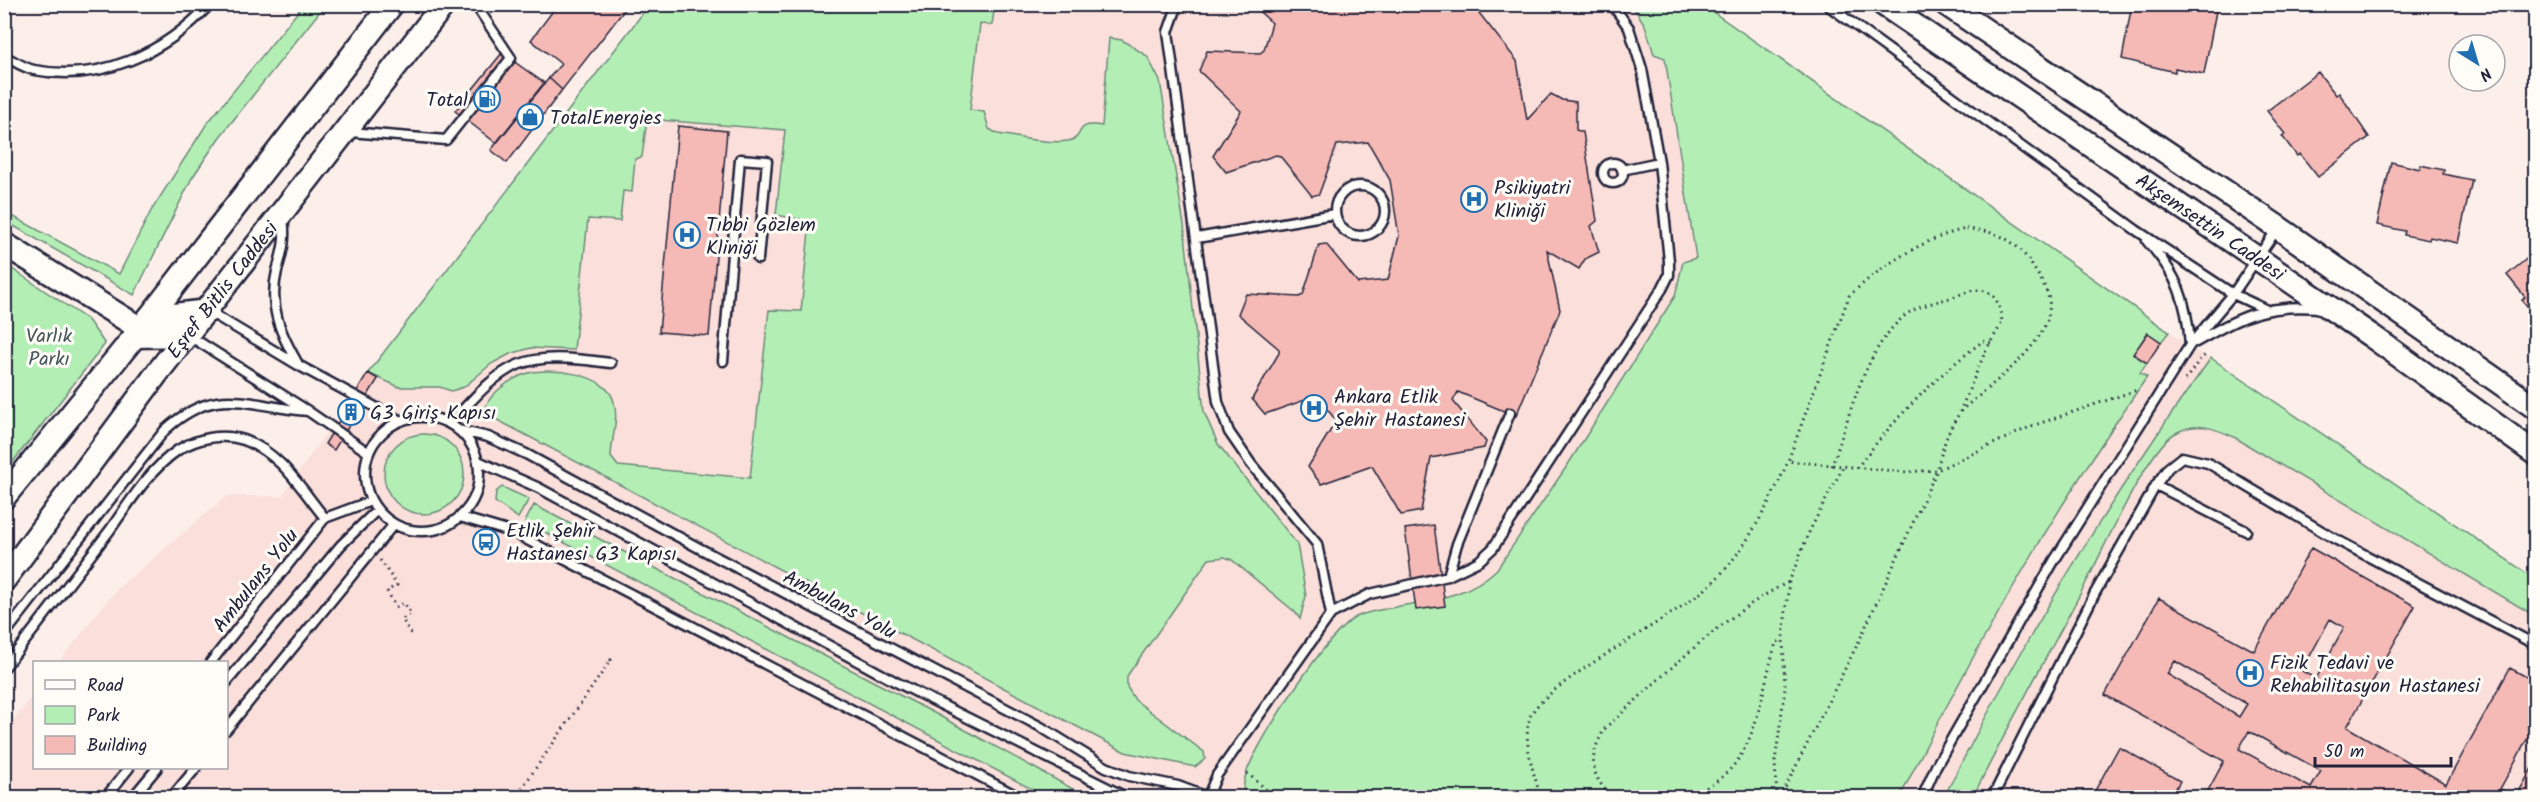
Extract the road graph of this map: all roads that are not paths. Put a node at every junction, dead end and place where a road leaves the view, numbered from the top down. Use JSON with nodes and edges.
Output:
{"nodes":[{"id":1,"x":210,"y":4,"type":"edge"},
{"id":2,"x":392,"y":4,"type":"edge"},
{"id":3,"x":444,"y":4,"type":"edge"},
{"id":4,"x":475,"y":4,"type":"edge"},
{"id":5,"x":1178,"y":4,"type":"edge"},
{"id":6,"x":1612,"y":4,"type":"edge"},
{"id":7,"x":1826,"y":4,"type":"edge"},
{"id":8,"x":1883,"y":4,"type":"edge"},
{"id":9,"x":1947,"y":4,"type":"edge"},
{"id":10,"x":4,"y":56,"type":"edge"},
{"id":11,"x":346,"y":131,"type":"junction"},
{"id":12,"x":1659,"y":162,"type":"junction"},
{"id":13,"x":1622,"y":170,"type":"dead end"},
{"id":14,"x":282,"y":214,"type":"junction"},
{"id":15,"x":1334,"y":214,"type":"junction"},
{"id":16,"x":2279,"y":228,"type":"junction"},
{"id":17,"x":2136,"y":230,"type":"junction"},
{"id":18,"x":1197,"y":238,"type":"junction"},
{"id":19,"x":4,"y":244,"type":"edge"},
{"id":20,"x":758,"y":259,"type":"dead end"},
{"id":21,"x":2258,"y":259,"type":"junction"},
{"id":22,"x":2233,"y":294,"type":"junction"},
{"id":23,"x":2265,"y":309,"type":"junction"},
{"id":24,"x":2331,"y":309,"type":"junction"},
{"id":25,"x":207,"y":311,"type":"junction"},
{"id":26,"x":142,"y":328,"type":"junction"},
{"id":27,"x":188,"y":335,"type":"junction"},
{"id":28,"x":2190,"y":345,"type":"junction"},
{"id":29,"x":723,"y":361,"type":"dead end"},
{"id":30,"x":611,"y":363,"type":"dead end"},
{"id":31,"x":298,"y":365,"type":"junction"},
{"id":32,"x":2535,"y":408,"type":"edge"},
{"id":33,"x":308,"y":411,"type":"junction"},
{"id":34,"x":1510,"y":413,"type":"dead end"},
{"id":35,"x":401,"y":421,"type":"junction"},
{"id":36,"x":450,"y":424,"type":"junction"},
{"id":37,"x":458,"y":430,"type":"junction"},
{"id":38,"x":369,"y":453,"type":"junction"},
{"id":39,"x":2535,"y":454,"type":"edge"},
{"id":40,"x":478,"y":462,"type":"junction"},
{"id":41,"x":2156,"y":485,"type":"junction"},
{"id":42,"x":4,"y":497,"type":"edge"},
{"id":43,"x":371,"y":501,"type":"junction"},
{"id":44,"x":377,"y":510,"type":"junction"},
{"id":45,"x":460,"y":517,"type":"junction"},
{"id":46,"x":325,"y":518,"type":"junction"},
{"id":47,"x":394,"y":524,"type":"junction"},
{"id":48,"x":2246,"y":531,"type":"dead end"},
{"id":49,"x":1448,"y":576,"type":"junction"},
{"id":50,"x":4,"y":580,"type":"edge"},
{"id":51,"x":1331,"y":614,"type":"junction"},
{"id":52,"x":4,"y":635,"type":"edge"},
{"id":53,"x":2535,"y":645,"type":"edge"},
{"id":54,"x":213,"y":661,"type":"edge"},
{"id":55,"x":4,"y":668,"type":"edge"},
{"id":56,"x":228,"y":681,"type":"edge"},
{"id":57,"x":228,"y":728,"type":"edge"},
{"id":58,"x":128,"y":769,"type":"edge"},
{"id":59,"x":156,"y":769,"type":"edge"},
{"id":60,"x":195,"y":769,"type":"edge"},
{"id":61,"x":1208,"y":797,"type":"edge"},
{"id":62,"x":105,"y":798,"type":"edge"},
{"id":63,"x":132,"y":798,"type":"edge"},
{"id":64,"x":171,"y":798,"type":"edge"},
{"id":65,"x":1021,"y":798,"type":"edge"},
{"id":66,"x":1128,"y":798,"type":"edge"},
{"id":67,"x":1922,"y":798,"type":"edge"},
{"id":68,"x":1992,"y":798,"type":"edge"}],
"edges":[{"from":1,"to":10,"type":"lane"},
{"from":2,"to":26,"type":"main road","name":"Eşref Bitlis Caddesi"},
{"from":3,"to":11,"type":"main road","name":"Eşref Bitlis Caddesi"},
{"from":4,"to":11,"type":"lane"},
{"from":5,"to":18,"type":"lane"},
{"from":6,"to":12,"type":"lane"},
{"from":7,"to":17,"type":"lane"},
{"from":8,"to":21,"type":"main road","name":"Akşemsettin Caddesi"},
{"from":9,"to":16,"type":"main road","name":"Akşemsettin Caddesi"},
{"from":11,"to":14,"type":"main road","name":"Eşref Bitlis Caddesi"},
{"from":12,"to":13,"type":"lane"},
{"from":12,"to":49,"type":"lane"},
{"from":14,"to":25,"type":"main road","name":"Eşref Bitlis Caddesi"},
{"from":14,"to":31,"type":"lane"},
{"from":15,"to":15,"type":"lane"},
{"from":15,"to":18,"type":"lane"},
{"from":16,"to":21,"type":"lane"},
{"from":16,"to":32,"type":"main road","name":"Akşemsettin Caddesi"},
{"from":17,"to":22,"type":"lane"},
{"from":17,"to":28,"type":"lane"},
{"from":18,"to":51,"type":"lane"},
{"from":19,"to":26,"type":"main road"},
{"from":20,"to":29,"type":"lane"},
{"from":21,"to":22,"type":"lane"},
{"from":21,"to":24,"type":"main road","name":"Akşemsettin Caddesi"},
{"from":22,"to":23,"type":"lane"},
{"from":22,"to":28,"type":"lane"},
{"from":23,"to":24,"type":"lane"},
{"from":23,"to":28,"type":"lane"},
{"from":24,"to":39,"type":"main road","name":"Akşemsettin Caddesi"},
{"from":25,"to":26,"type":"main road"},
{"from":25,"to":27,"type":"main road","name":"Eşref Bitlis Caddesi"},
{"from":25,"to":31,"type":"lane"},
{"from":26,"to":27,"type":"main road"},
{"from":26,"to":42,"type":"main road","name":"Eşref Bitlis Caddesi"},
{"from":27,"to":33,"type":"lane"},
{"from":27,"to":50,"type":"main road","name":"Eşref Bitlis Caddesi"},
{"from":28,"to":67,"type":"lane"},
{"from":30,"to":36,"type":"lane"},
{"from":31,"to":35,"type":"lane"},
{"from":33,"to":38,"type":"lane"},
{"from":33,"to":52,"type":"lane"},
{"from":34,"to":49,"type":"lane"},
{"from":35,"to":36,"type":"lane"},
{"from":35,"to":38,"type":"lane"},
{"from":36,"to":37,"type":"lane"},
{"from":37,"to":40,"type":"lane"},
{"from":37,"to":61,"type":"lane","name":"Ambulans Yolu"},
{"from":38,"to":43,"type":"lane"},
{"from":40,"to":45,"type":"lane"},
{"from":40,"to":66,"type":"lane"},
{"from":41,"to":48,"type":"lane"},
{"from":41,"to":53,"type":"lane"},
{"from":41,"to":68,"type":"lane"},
{"from":43,"to":44,"type":"lane"},
{"from":43,"to":46,"type":"lane"},
{"from":44,"to":47,"type":"lane"},
{"from":44,"to":56,"type":"lane"},
{"from":45,"to":47,"type":"lane"},
{"from":45,"to":65,"type":"lane"},
{"from":46,"to":54,"type":"lane","name":"Ambulans Yolu"},
{"from":46,"to":55,"type":"lane"},
{"from":47,"to":57,"type":"lane"},
{"from":49,"to":51,"type":"lane"},
{"from":51,"to":61,"type":"lane"},
{"from":58,"to":62,"type":"lane"},
{"from":59,"to":63,"type":"lane"},
{"from":60,"to":64,"type":"lane"}]}
